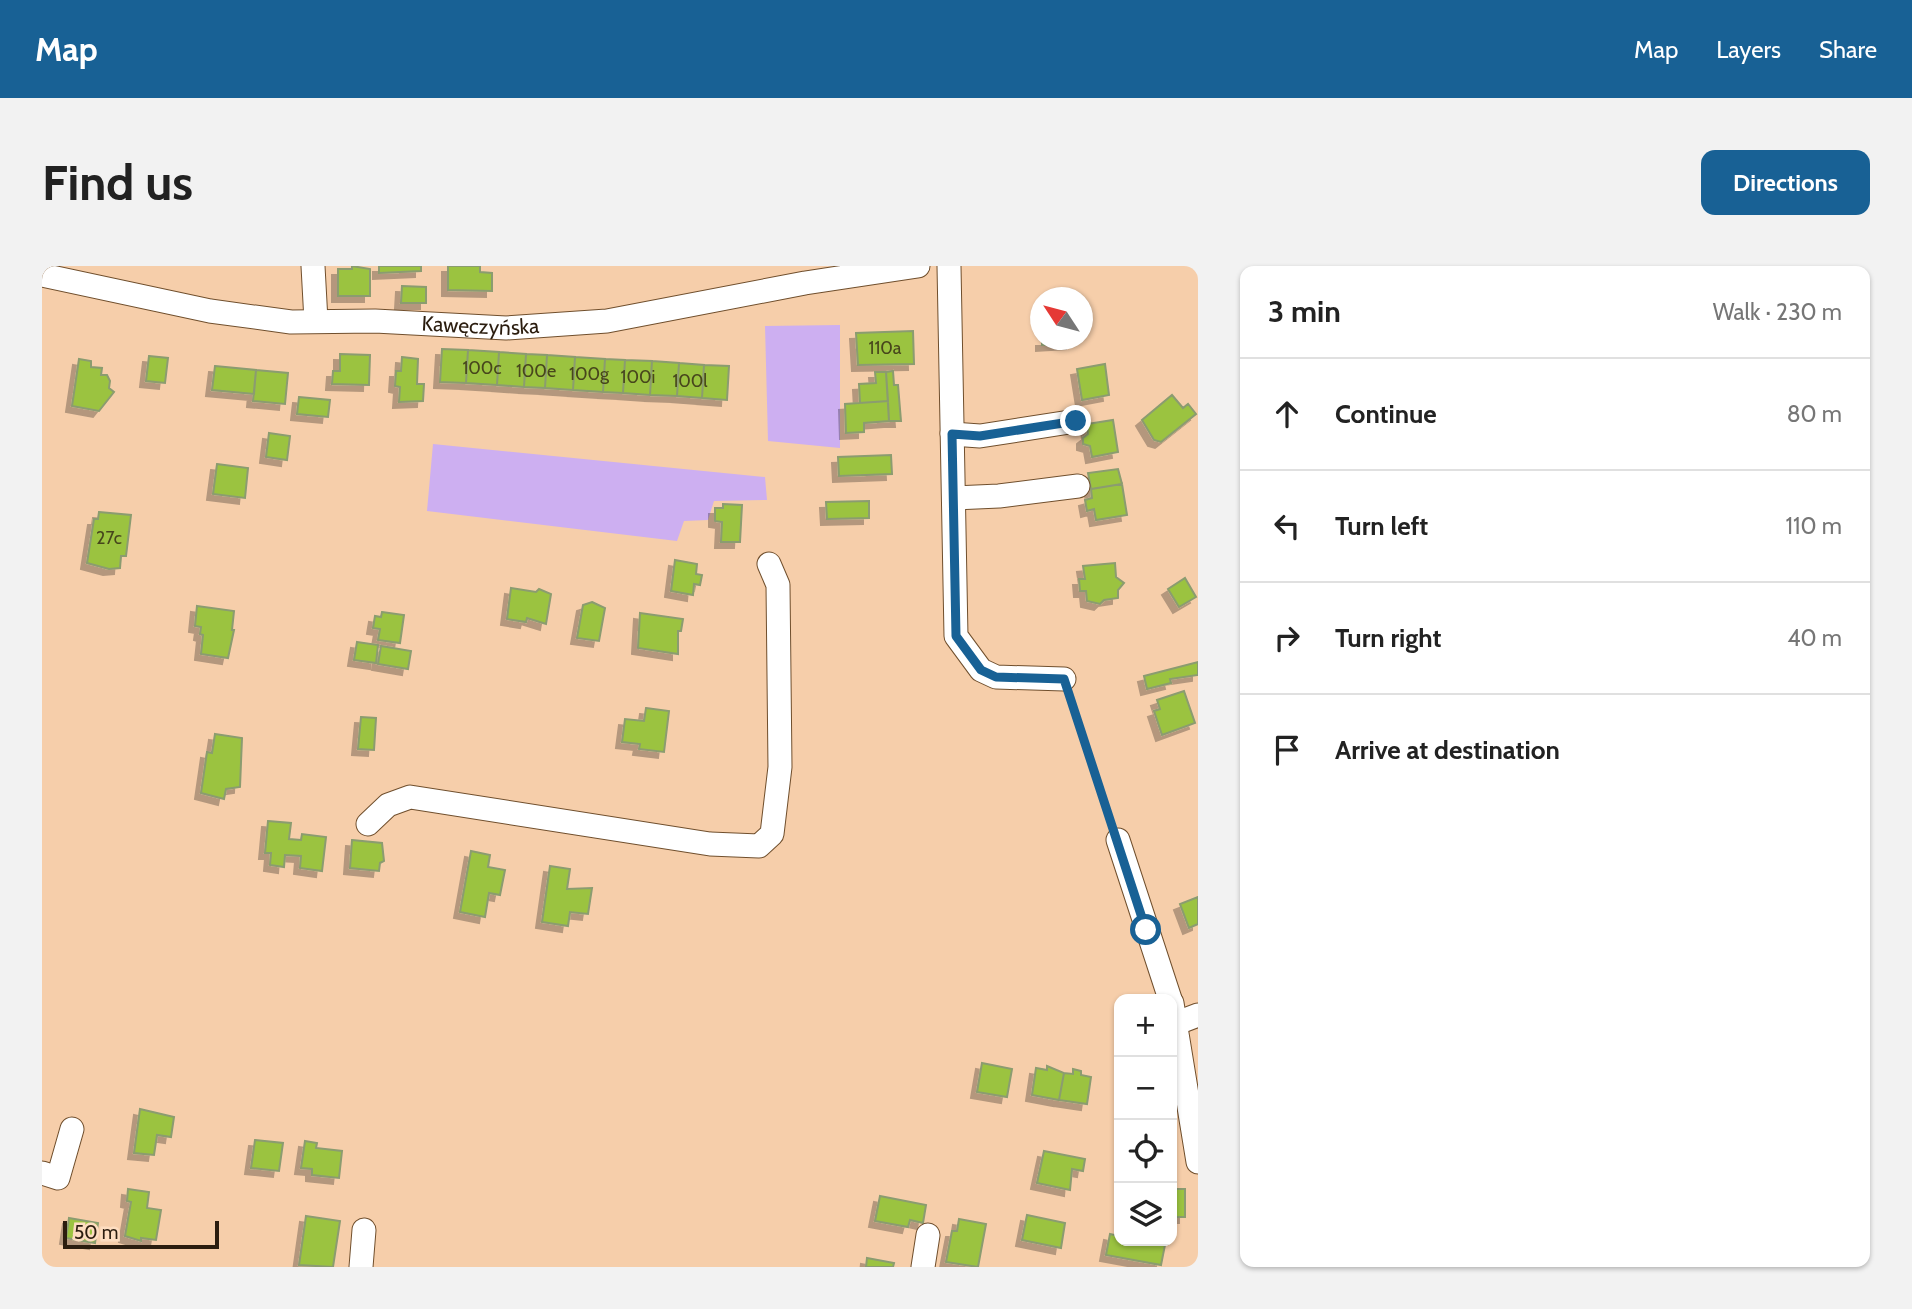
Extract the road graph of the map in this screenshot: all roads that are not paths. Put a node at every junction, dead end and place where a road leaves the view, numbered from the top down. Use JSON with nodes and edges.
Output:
{"nodes":[{"id":1,"x":313,"y":266,"type":"edge"},
{"id":2,"x":918,"y":266,"type":"edge"},
{"id":3,"x":949,"y":266,"type":"edge"},
{"id":4,"x":42,"y":275,"type":"edge"},
{"id":5,"x":316,"y":321,"type":"junction"},
{"id":6,"x":1076,"y":421,"type":"dead end"},
{"id":7,"x":952,"y":434,"type":"junction"},
{"id":8,"x":1078,"y":486,"type":"dead end"},
{"id":9,"x":954,"y":498,"type":"junction"},
{"id":10,"x":769,"y":564,"type":"dead end"},
{"id":11,"x":1064,"y":679,"type":"road end"},
{"id":12,"x":368,"y":824,"type":"dead end"},
{"id":13,"x":1118,"y":840,"type":"road end"},
{"id":14,"x":1168,"y":994,"type":"edge"},
{"id":15,"x":1177,"y":1009,"type":"edge"},
{"id":16,"x":1198,"y":1014,"type":"edge"},
{"id":17,"x":1177,"y":1033,"type":"edge"},
{"id":18,"x":72,"y":1129,"type":"dead end"},
{"id":19,"x":1198,"y":1162,"type":"edge"},
{"id":20,"x":42,"y":1172,"type":"edge"},
{"id":21,"x":364,"y":1230,"type":"dead end"},
{"id":22,"x":928,"y":1235,"type":"dead end"},
{"id":23,"x":361,"y":1267,"type":"edge"},
{"id":24,"x":923,"y":1267,"type":"edge"}],
"edges":[{"from":1,"to":5,"type":"street"},
{"from":2,"to":5,"type":"street","name":"Kawęczyńska"},
{"from":3,"to":7,"type":"street"},
{"from":4,"to":5,"type":"street","name":"Kawęczyńska"},
{"from":6,"to":7,"type":"street"},
{"from":7,"to":9,"type":"street"},
{"from":8,"to":9,"type":"street"},
{"from":9,"to":11,"type":"street"},
{"from":10,"to":12,"type":"street"},
{"from":13,"to":14,"type":"street"},
{"from":15,"to":16,"type":"street"},
{"from":17,"to":19,"type":"street"},
{"from":18,"to":20,"type":"street"},
{"from":21,"to":23,"type":"street"},
{"from":22,"to":24,"type":"street"}]}
